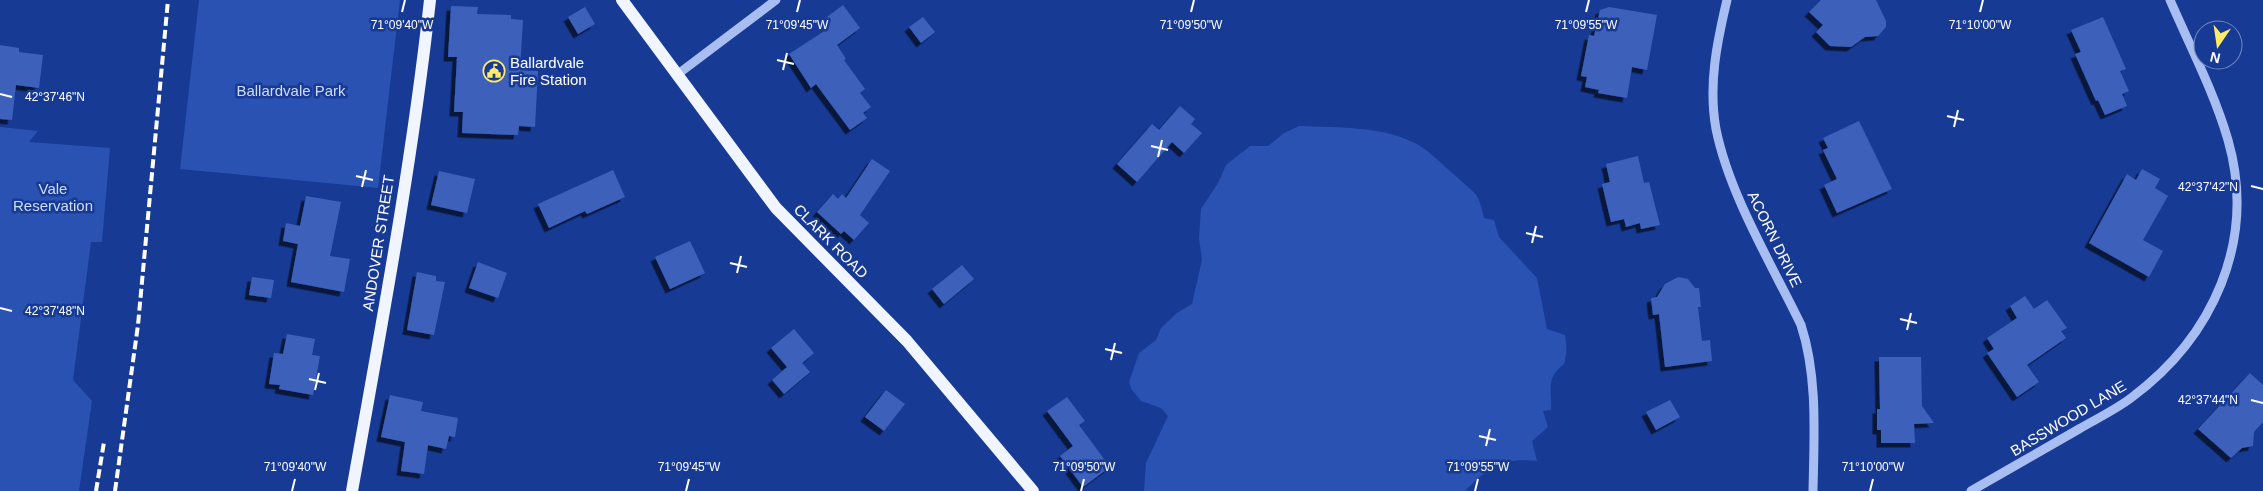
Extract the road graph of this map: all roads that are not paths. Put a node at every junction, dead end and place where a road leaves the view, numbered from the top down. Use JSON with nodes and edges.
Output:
{"nodes":[{"id":1,"x":430,"y":0,"type":"edge"},
{"id":2,"x":622,"y":0,"type":"edge"},
{"id":3,"x":776,"y":0,"type":"edge"},
{"id":4,"x":1727,"y":0,"type":"edge"},
{"id":5,"x":2170,"y":0,"type":"edge"},
{"id":6,"x":678,"y":74,"type":"junction"},
{"id":7,"x":352,"y":491,"type":"edge"},
{"id":8,"x":1033,"y":491,"type":"edge"},
{"id":9,"x":1813,"y":491,"type":"edge"},
{"id":10,"x":1970,"y":491,"type":"edge"}],
"edges":[{"from":1,"to":7,"type":"main road","name":"ANDOVER STREET"},
{"from":2,"to":6,"type":"main road","name":"CLARK ROAD"},
{"from":3,"to":6,"type":"street"},
{"from":4,"to":9,"type":"street","name":"ACORN DRIVE"},
{"from":5,"to":10,"type":"street","name":"BASSWOOD LANE"},
{"from":6,"to":8,"type":"main road","name":"CLARK ROAD"}]}
